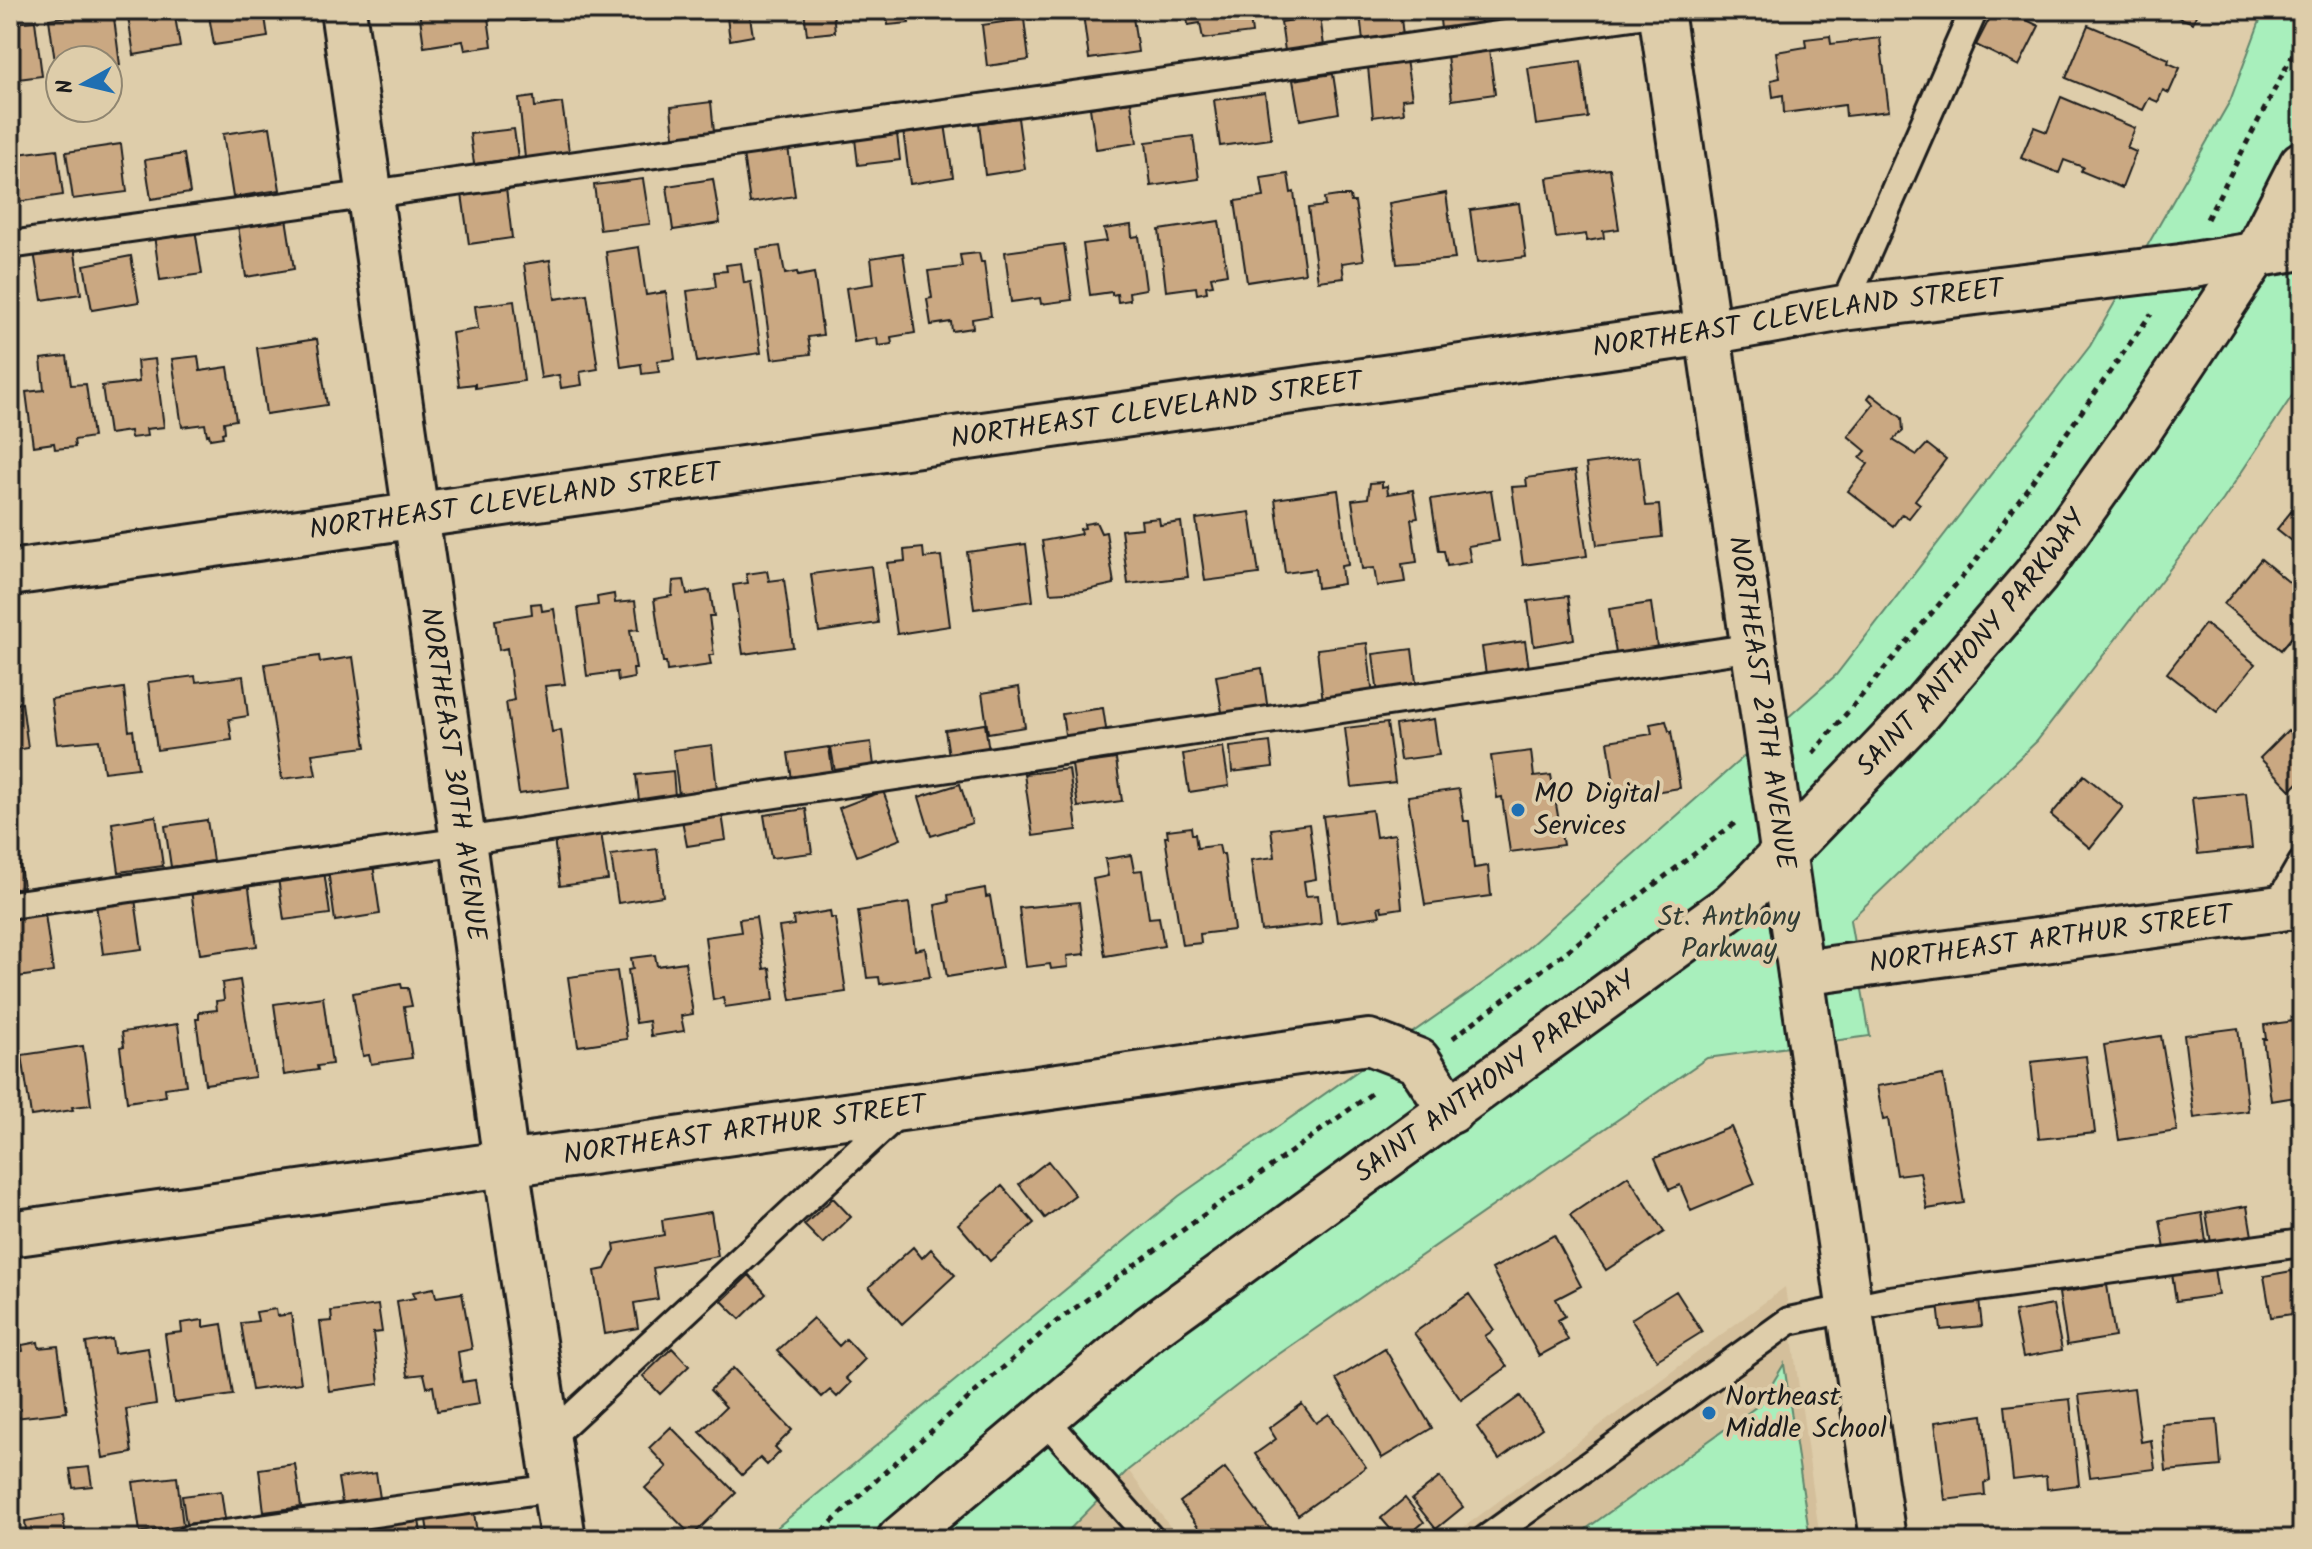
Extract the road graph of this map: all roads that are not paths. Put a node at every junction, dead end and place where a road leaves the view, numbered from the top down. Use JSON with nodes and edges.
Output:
{"nodes":[{"id":1,"x":343,"y":10,"type":"edge"},
{"id":2,"x":1974,"y":10,"type":"edge"},
{"id":3,"x":1661,"y":11,"type":"edge"},
{"id":4,"x":2302,"y":164,"type":"edge"},
{"id":5,"x":371,"y":193,"type":"junction"},
{"id":6,"x":10,"y":245,"type":"edge"},
{"id":7,"x":2302,"y":247,"type":"edge"},
{"id":8,"x":2256,"y":254,"type":"junction"},
{"id":9,"x":1843,"y":308,"type":"junction"},
{"id":10,"x":1708,"y":332,"type":"junction"},
{"id":11,"x":417,"y":516,"type":"junction"},
{"id":12,"x":10,"y":573,"type":"edge"},
{"id":13,"x":1754,"y":647,"type":"junction"},
{"id":14,"x":463,"y":841,"type":"junction"},
{"id":15,"x":1785,"y":854,"type":"junction"},
{"id":16,"x":2302,"y":863,"type":"edge"},
{"id":17,"x":10,"y":905,"type":"edge"},
{"id":18,"x":2289,"y":907,"type":"edge"},
{"id":19,"x":1801,"y":973,"type":"junction"},
{"id":20,"x":906,"y":1107,"type":"junction"},
{"id":21,"x":1451,"y":1111,"type":"junction"},
{"id":22,"x":506,"y":1164,"type":"junction"},
{"id":23,"x":10,"y":1234,"type":"edge"},
{"id":24,"x":2302,"y":1243,"type":"edge"},
{"id":25,"x":1849,"y":1307,"type":"junction"},
{"id":26,"x":1043,"y":1417,"type":"junction"},
{"id":27,"x":547,"y":1440,"type":"junction"},
{"id":28,"x":554,"y":1488,"type":"junction"},
{"id":29,"x":189,"y":1539,"type":"edge"},
{"id":30,"x":563,"y":1539,"type":"edge"},
{"id":31,"x":900,"y":1539,"type":"edge"},
{"id":32,"x":1151,"y":1539,"type":"edge"},
{"id":33,"x":1486,"y":1539,"type":"edge"},
{"id":34,"x":1883,"y":1539,"type":"edge"}],
"edges":[{"from":1,"to":5,"type":"street","name":"NORTHEAST 30TH AVENUE"},
{"from":2,"to":9,"type":"lane"},
{"from":3,"to":5,"type":"lane"},
{"from":3,"to":10,"type":"street","name":"NORTHEAST 29TH AVENUE"},
{"from":4,"to":8,"type":"street","name":"SAINT ANTHONY PARKWAY"},
{"from":5,"to":6,"type":"lane"},
{"from":5,"to":11,"type":"street","name":"NORTHEAST 30TH AVENUE"},
{"from":7,"to":8,"type":"street","name":"NORTHEAST CLEVELAND STREET"},
{"from":8,"to":9,"type":"street","name":"NORTHEAST CLEVELAND STREET"},
{"from":8,"to":15,"type":"street","name":"SAINT ANTHONY PARKWAY"},
{"from":9,"to":10,"type":"street","name":"NORTHEAST CLEVELAND STREET"},
{"from":10,"to":11,"type":"street","name":"NORTHEAST CLEVELAND STREET"},
{"from":10,"to":13,"type":"street","name":"NORTHEAST 29TH AVENUE"},
{"from":11,"to":12,"type":"street","name":"NORTHEAST CLEVELAND STREET"},
{"from":11,"to":14,"type":"street","name":"NORTHEAST 30TH AVENUE"},
{"from":13,"to":14,"type":"lane"},
{"from":13,"to":15,"type":"street","name":"NORTHEAST 29TH AVENUE"},
{"from":14,"to":17,"type":"lane"},
{"from":14,"to":22,"type":"street","name":"NORTHEAST 30TH AVENUE"},
{"from":15,"to":19,"type":"street","name":"NORTHEAST 29TH AVENUE"},
{"from":15,"to":21,"type":"street","name":"SAINT ANTHONY PARKWAY"},
{"from":16,"to":18,"type":"lane"},
{"from":18,"to":19,"type":"street","name":"NORTHEAST ARTHUR STREET"},
{"from":19,"to":25,"type":"street","name":"NORTHEAST 29TH AVENUE"},
{"from":20,"to":21,"type":"street","name":"NORTHEAST ARTHUR STREET"},
{"from":20,"to":22,"type":"street","name":"NORTHEAST ARTHUR STREET"},
{"from":20,"to":27,"type":"lane"},
{"from":21,"to":26,"type":"street","name":"SAINT ANTHONY PARKWAY"},
{"from":22,"to":23,"type":"street","name":"NORTHEAST ARTHUR STREET"},
{"from":22,"to":27,"type":"street","name":"NORTHEAST 30TH AVENUE"},
{"from":24,"to":25,"type":"lane"},
{"from":25,"to":33,"type":"lane"},
{"from":25,"to":34,"type":"street","name":"NORTHEAST 29TH AVENUE"},
{"from":26,"to":31,"type":"street","name":"SAINT ANTHONY PARKWAY"},
{"from":26,"to":32,"type":"lane"},
{"from":27,"to":28,"type":"street","name":"NORTHEAST 30TH AVENUE"},
{"from":28,"to":29,"type":"lane"},
{"from":28,"to":30,"type":"street","name":"NORTHEAST 30TH AVENUE"}]}
